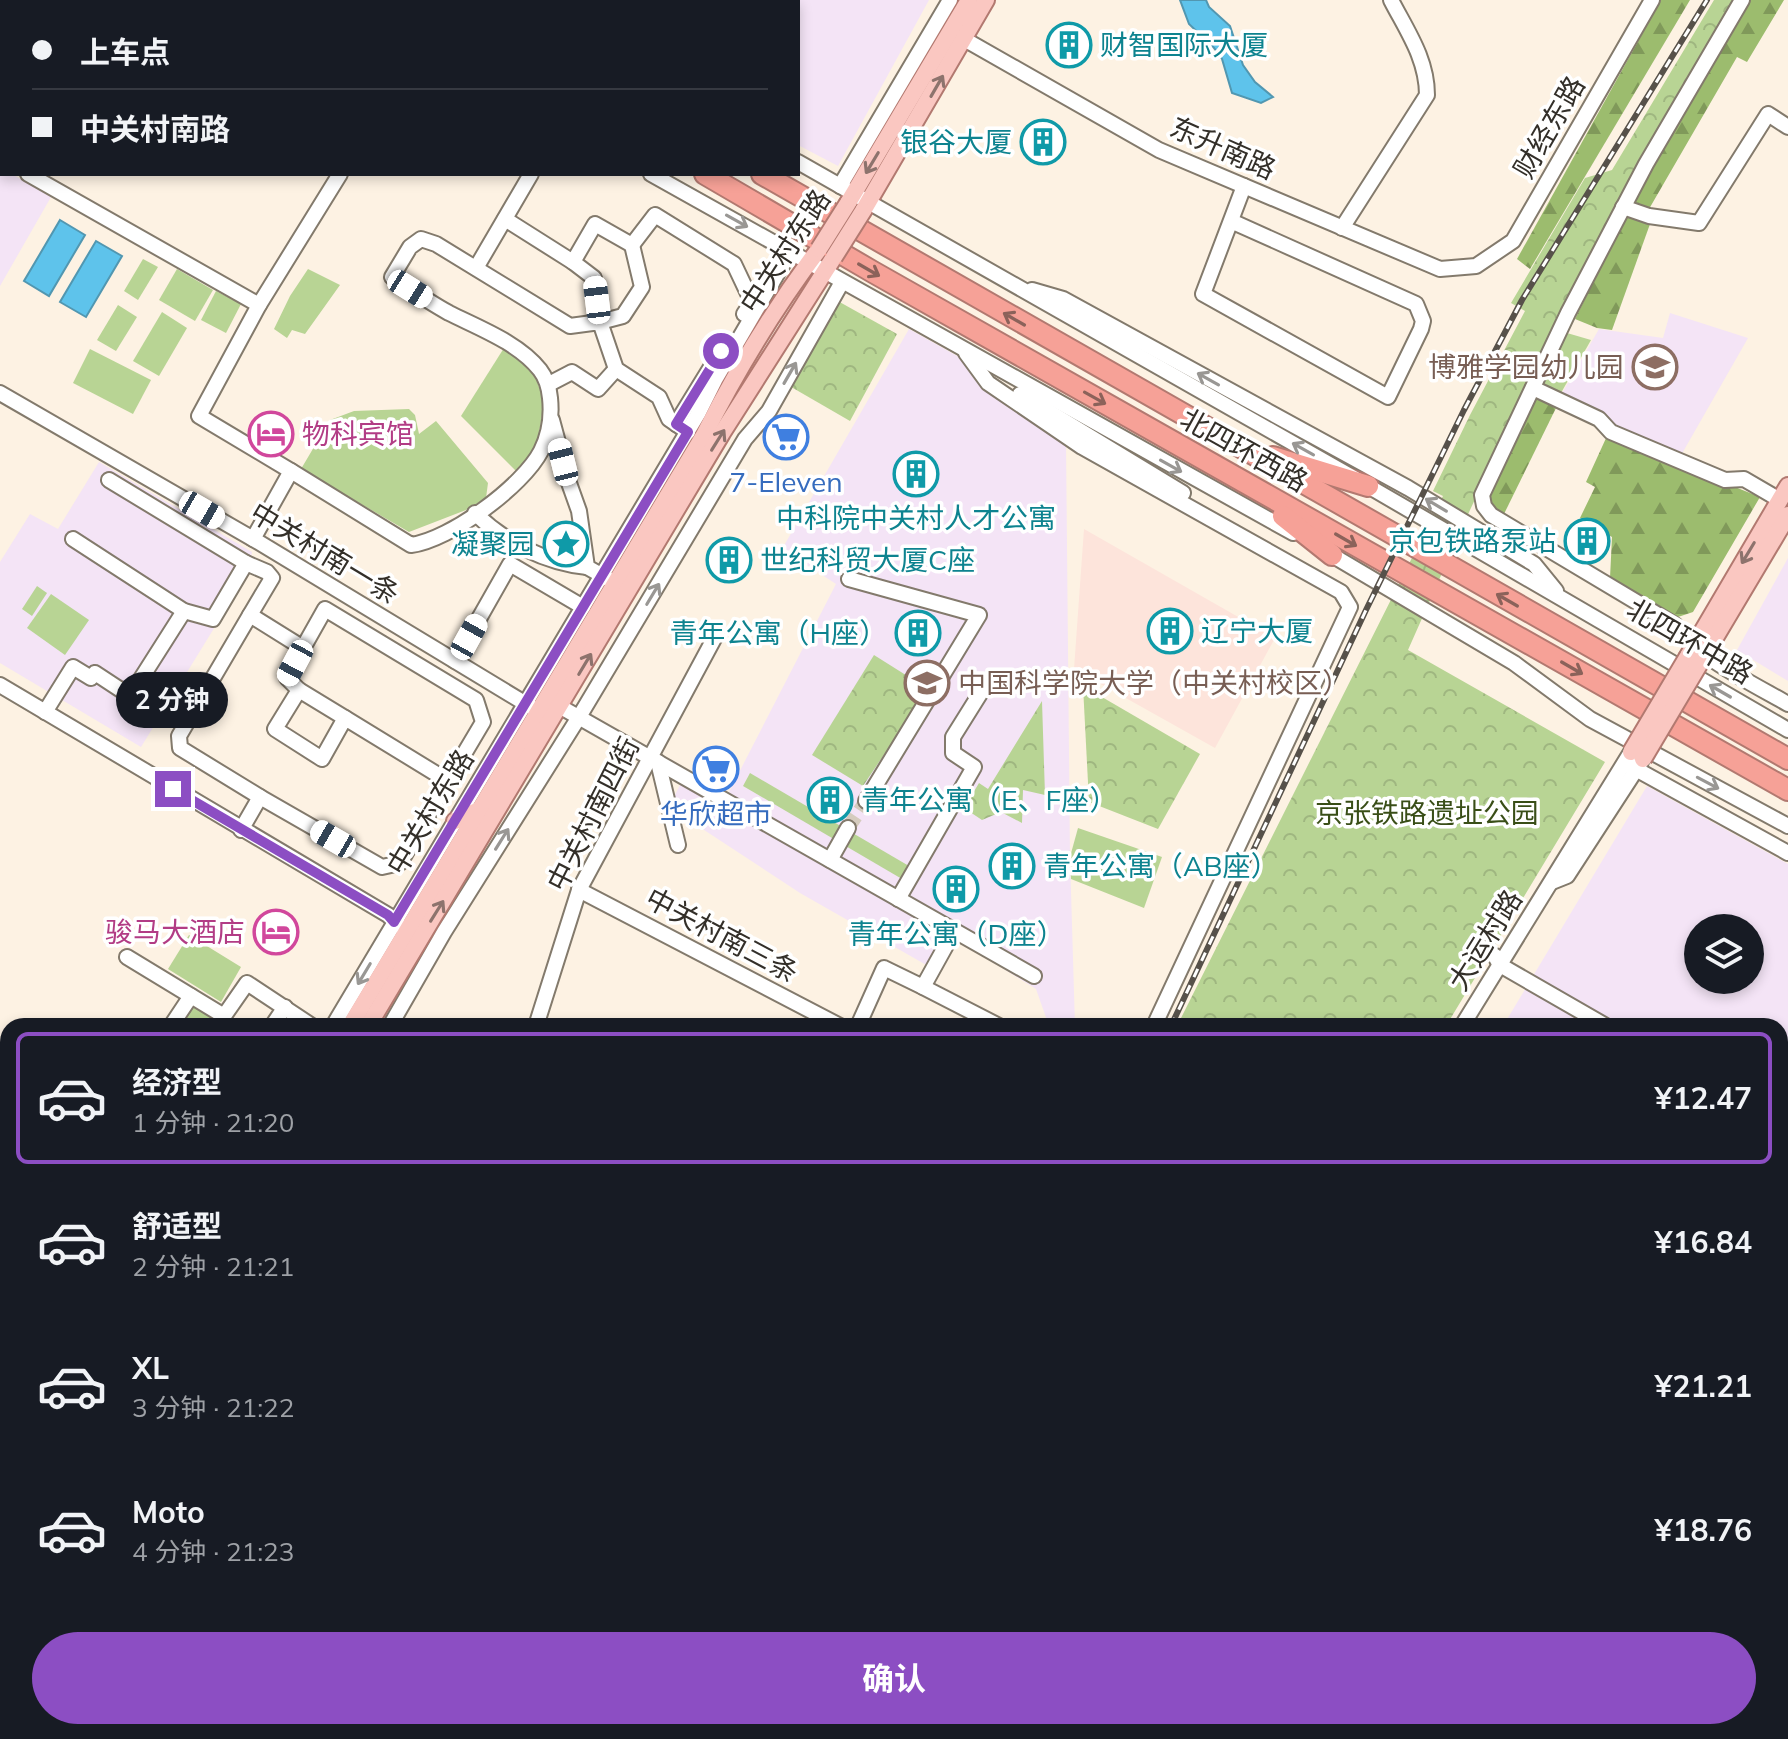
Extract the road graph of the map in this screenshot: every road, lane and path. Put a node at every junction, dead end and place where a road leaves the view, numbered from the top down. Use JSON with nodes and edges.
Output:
{"nodes":[{"id":1,"x":950,"y":0,"type":"edge"},
{"id":2,"x":969,"y":0,"type":"edge"},
{"id":3,"x":986,"y":0,"type":"edge"},
{"id":4,"x":1391,"y":0,"type":"edge"},
{"id":5,"x":1652,"y":0,"type":"edge"},
{"id":6,"x":1742,"y":0,"type":"edge"},
{"id":7,"x":964,"y":39,"type":"junction"},
{"id":8,"x":1788,"y":127,"type":"edge"},
{"id":9,"x":800,"y":163,"type":"edge"},
{"id":10,"x":32,"y":176,"type":"edge"},
{"id":11,"x":339,"y":176,"type":"edge"},
{"id":12,"x":530,"y":176,"type":"edge"},
{"id":13,"x":655,"y":176,"type":"edge"},
{"id":14,"x":708,"y":176,"type":"edge"},
{"id":15,"x":765,"y":176,"type":"edge"},
{"id":16,"x":1244,"y":186,"type":"junction"},
{"id":17,"x":847,"y":194,"type":"junction"},
{"id":18,"x":866,"y":207,"type":"junction"},
{"id":19,"x":1623,"y":207,"type":"junction"},
{"id":20,"x":505,"y":219,"type":"junction"},
{"id":21,"x":1231,"y":221,"type":"junction"},
{"id":22,"x":1342,"y":228,"type":"junction"},
{"id":23,"x":632,"y":245,"type":"junction"},
{"id":24,"x":790,"y":252,"type":"junction"},
{"id":25,"x":573,"y":262,"type":"junction"},
{"id":26,"x":808,"y":263,"type":"junction"},
{"id":27,"x":1476,"y":266,"type":"joint"},
{"id":28,"x":476,"y":268,"type":"junction"},
{"id":29,"x":824,"y":273,"type":"junction"},
{"id":30,"x":842,"y":282,"type":"junction"},
{"id":31,"x":1011,"y":284,"type":"junction"},
{"id":32,"x":259,"y":305,"type":"junction"},
{"id":33,"x":600,"y":322,"type":"junction"},
{"id":34,"x":963,"y":349,"type":"junction"},
{"id":35,"x":616,"y":369,"type":"junction"},
{"id":36,"x":1006,"y":373,"type":"junction"},
{"id":37,"x":549,"y":384,"type":"junction"},
{"id":38,"x":1533,"y":388,"type":"junction"},
{"id":39,"x":0,"y":393,"type":"edge"},
{"id":40,"x":552,"y":420,"type":"junction"},
{"id":41,"x":682,"y":428,"type":"junction"},
{"id":42,"x":1238,"y":447,"type":"junction"},
{"id":43,"x":291,"y":471,"type":"junction"},
{"id":44,"x":1237,"y":478,"type":"junction"},
{"id":45,"x":109,"y":480,"type":"dead end"},
{"id":46,"x":1368,"y":486,"type":"junction"},
{"id":47,"x":1785,"y":500,"type":"edge"},
{"id":48,"x":475,"y":513,"type":"junction"},
{"id":49,"x":73,"y":539,"type":"dead end"},
{"id":50,"x":256,"y":541,"type":"junction"},
{"id":51,"x":1275,"y":553,"type":"junction"},
{"id":52,"x":1332,"y":555,"type":"junction"},
{"id":53,"x":252,"y":564,"type":"junction"},
{"id":54,"x":587,"y":567,"type":"junction"},
{"id":55,"x":608,"y":579,"type":"junction"},
{"id":56,"x":849,"y":579,"type":"dead end"},
{"id":57,"x":1564,"y":601,"type":"junction"},
{"id":58,"x":583,"y":607,"type":"junction"},
{"id":59,"x":184,"y":611,"type":"junction"},
{"id":60,"x":250,"y":615,"type":"junction"},
{"id":61,"x":716,"y":635,"type":"dead end"},
{"id":62,"x":303,"y":648,"type":"junction"},
{"id":63,"x":1697,"y":655,"type":"junction"},
{"id":64,"x":455,"y":661,"type":"junction"},
{"id":65,"x":0,"y":685,"type":"edge"},
{"id":66,"x":983,"y":689,"type":"dead end"},
{"id":67,"x":299,"y":690,"type":"junction"},
{"id":68,"x":1788,"y":704,"type":"edge"},
{"id":69,"x":559,"y":706,"type":"junction"},
{"id":70,"x":532,"y":707,"type":"junction"},
{"id":71,"x":45,"y":712,"type":"junction"},
{"id":72,"x":579,"y":717,"type":"junction"},
{"id":73,"x":345,"y":718,"type":"junction"},
{"id":74,"x":1788,"y":730,"type":"edge"},
{"id":75,"x":1779,"y":754,"type":"edge"},
{"id":76,"x":654,"y":760,"type":"junction"},
{"id":77,"x":1634,"y":761,"type":"junction"},
{"id":78,"x":448,"y":781,"type":"junction"},
{"id":79,"x":1788,"y":790,"type":"edge"},
{"id":80,"x":260,"y":797,"type":"junction"},
{"id":81,"x":866,"y":801,"type":"tunnel mouth"},
{"id":82,"x":479,"y":810,"type":"junction"},
{"id":83,"x":455,"y":821,"type":"junction"},
{"id":84,"x":1788,"y":826,"type":"edge"},
{"id":85,"x":848,"y":828,"type":"tunnel mouth"},
{"id":86,"x":241,"y":830,"type":"junction"},
{"id":87,"x":678,"y":845,"type":"dead end"},
{"id":88,"x":1788,"y":853,"type":"edge"},
{"id":89,"x":830,"y":860,"type":"junction"},
{"id":90,"x":579,"y":890,"type":"junction"},
{"id":91,"x":898,"y":899,"type":"junction"},
{"id":92,"x":408,"y":930,"type":"junction"},
{"id":93,"x":954,"y":931,"type":"junction"},
{"id":94,"x":1476,"y":944,"type":"dead end"},
{"id":95,"x":127,"y":957,"type":"dead end"},
{"id":96,"x":1500,"y":965,"type":"junction"},
{"id":97,"x":1034,"y":976,"type":"dead end"},
{"id":98,"x":923,"y":987,"type":"junction"},
{"id":99,"x":191,"y":996,"type":"junction"},
{"id":100,"x":285,"y":1007,"type":"junction"},
{"id":101,"x":176,"y":1018,"type":"edge"},
{"id":102,"x":217,"y":1018,"type":"edge"},
{"id":103,"x":223,"y":1018,"type":"edge"},
{"id":104,"x":277,"y":1018,"type":"edge"},
{"id":105,"x":301,"y":1018,"type":"edge"},
{"id":106,"x":339,"y":1018,"type":"edge"},
{"id":107,"x":355,"y":1018,"type":"edge"},
{"id":108,"x":371,"y":1018,"type":"edge"},
{"id":109,"x":395,"y":1018,"type":"edge"},
{"id":110,"x":539,"y":1018,"type":"edge"},
{"id":111,"x":822,"y":1018,"type":"edge"},
{"id":112,"x":862,"y":1018,"type":"edge"},
{"id":113,"x":983,"y":1018,"type":"edge"},
{"id":114,"x":1158,"y":1018,"type":"edge"},
{"id":115,"x":1467,"y":1018,"type":"edge"},
{"id":116,"x":1592,"y":1018,"type":"edge"}],
"edges":[{"from":1,"to":17,"type":"street","name":"中关村东路"},
{"from":2,"to":17,"type":"main road","name":"中关村东路","one_way":true},
{"from":3,"to":7,"type":"main road","name":"中关村东路"},
{"from":4,"to":22,"type":"street"},
{"from":5,"to":27,"type":"street","name":"财经东路"},
{"from":6,"to":19,"type":"street"},
{"from":7,"to":16,"type":"street","name":"东升南路"},
{"from":18,"to":7,"type":"main road","name":"中关村东路","one_way":true},
{"from":8,"to":19,"type":"street"},
{"from":9,"to":17,"type":"street","name":"北四环西路"},
{"from":10,"to":32,"type":"street"},
{"from":11,"to":32,"type":"street"},
{"from":12,"to":20,"type":"street"},
{"from":13,"to":24,"type":"street","name":"北四环西路","one_way":true},
{"from":14,"to":44,"type":"highway","name":"北四环西路","one_way":true},
{"from":42,"to":15,"type":"highway","name":"北四环西路","one_way":true},
{"from":16,"to":21,"type":"street"},
{"from":16,"to":22,"type":"street","name":"东升南路"},
{"from":17,"to":18,"type":"street","name":"北四环西路"},
{"from":17,"to":26,"type":"main road","name":"中关村东路","bridge":true},
{"from":18,"to":29,"type":"main road","name":"中关村东路","bridge":true},
{"from":18,"to":31,"type":"street","name":"北四环西路"},
{"from":19,"to":38,"type":"street"},
{"from":20,"to":25,"type":"street"},
{"from":20,"to":28,"type":"street"},
{"from":21,"to":21,"type":"street"},
{"from":22,"to":27,"type":"street","name":"东升南路"},
{"from":23,"to":25,"type":"street"},
{"from":23,"to":33,"type":"street"},
{"from":23,"to":41,"type":"street"},
{"from":24,"to":26,"type":"street","name":"北四环西路"},
{"from":24,"to":41,"type":"street","name":"中关村东路"},
{"from":25,"to":33,"type":"street"},
{"from":26,"to":29,"type":"street","name":"北四环西路"},
{"from":26,"to":55,"type":"main road","name":"中关村东路"},
{"from":28,"to":33,"type":"street"},
{"from":28,"to":37,"type":"street"},
{"from":29,"to":30,"type":"street","name":"北四环西路"},
{"from":69,"to":29,"type":"main road","name":"中关村东路","one_way":true},
{"from":30,"to":34,"type":"street","name":"北四环西路"},
{"from":72,"to":30,"type":"street","one_way":true},
{"from":46,"to":31,"type":"street","name":"北四环西路","one_way":true},
{"from":57,"to":31,"type":"street","one_way":true},
{"from":32,"to":43,"type":"street"},
{"from":33,"to":35,"type":"street"},
{"from":34,"to":36,"type":"street","name":"北四环西路"},
{"from":34,"to":51,"type":"street"},
{"from":35,"to":37,"type":"street"},
{"from":35,"to":41,"type":"street"},
{"from":36,"to":51,"type":"street"},
{"from":36,"to":52,"type":"street","name":"北四环西路","one_way":true},
{"from":37,"to":40,"type":"street"},
{"from":38,"to":47,"type":"street"},
{"from":38,"to":63,"type":"street"},
{"from":39,"to":50,"type":"street","name":"中关村南一条"},
{"from":40,"to":48,"type":"street"},
{"from":40,"to":54,"type":"street"},
{"from":41,"to":55,"type":"street","name":"中关村东路"},
{"from":42,"to":46,"type":"highway"},
{"from":75,"to":42,"type":"highway","name":"北四环西路","one_way":true},
{"from":43,"to":48,"type":"street"},
{"from":43,"to":50,"type":"street"},
{"from":44,"to":52,"type":"highway"},
{"from":44,"to":79,"type":"highway","name":"北四环西路","one_way":true},
{"from":45,"to":53,"type":"street"},
{"from":46,"to":57,"type":"street","name":"北四环西路"},
{"from":47,"to":63,"type":"main road","name":"大运村路"},
{"from":48,"to":54,"type":"street"},
{"from":49,"to":59,"type":"street"},
{"from":50,"to":53,"type":"street"},
{"from":50,"to":64,"type":"street","name":"中关村南一条"},
{"from":51,"to":114,"type":"street"},
{"from":52,"to":84,"type":"street","name":"北四环西路","one_way":true},
{"from":53,"to":59,"type":"street"},
{"from":53,"to":60,"type":"street"},
{"from":54,"to":55,"type":"street"},
{"from":55,"to":58,"type":"street","name":"中关村东路"},
{"from":55,"to":70,"type":"main road","name":"中关村东路"},
{"from":56,"to":81,"type":"street"},
{"from":74,"to":57,"type":"street","name":"北四环中路","one_way":true},
{"from":58,"to":64,"type":"street"},
{"from":58,"to":70,"type":"street","name":"中关村东路"},
{"from":59,"to":71,"type":"street"},
{"from":60,"to":62,"type":"street"},
{"from":60,"to":80,"type":"street"},
{"from":61,"to":76,"type":"street","name":"中关村南四街"},
{"from":62,"to":67,"type":"street"},
{"from":62,"to":78,"type":"street"},
{"from":63,"to":68,"type":"street"},
{"from":63,"to":77,"type":"main road","name":"大运村路","bridge":true},
{"from":64,"to":70,"type":"street","name":"中关村南一条"},
{"from":65,"to":71,"type":"street"},
{"from":66,"to":91,"type":"street"},
{"from":67,"to":73,"type":"street"},
{"from":67,"to":73,"type":"street"},
{"from":69,"to":72,"type":"street"},
{"from":92,"to":69,"type":"main road","name":"中关村东路","one_way":true},
{"from":70,"to":82,"type":"main road","name":"中关村东路"},
{"from":70,"to":83,"type":"street","name":"中关村东路"},
{"from":71,"to":86,"type":"street"},
{"from":72,"to":76,"type":"street"},
{"from":109,"to":72,"type":"street","one_way":true},
{"from":73,"to":78,"type":"street"},
{"from":76,"to":87,"type":"street"},
{"from":76,"to":89,"type":"street"},
{"from":76,"to":90,"type":"street","name":"中关村南四街"},
{"from":77,"to":88,"type":"street"},
{"from":77,"to":96,"type":"street","name":"大运村路"},
{"from":78,"to":80,"type":"street"},
{"from":80,"to":86,"type":"street"},
{"from":82,"to":83,"type":"main road"},
{"from":82,"to":92,"type":"main road","name":"中关村东路"},
{"from":83,"to":92,"type":"street","name":"中关村东路"},
{"from":85,"to":89,"type":"street"},
{"from":86,"to":92,"type":"street"},
{"from":89,"to":91,"type":"street"},
{"from":90,"to":110,"type":"street","name":"中关村南四街"},
{"from":90,"to":111,"type":"street","name":"中关村南三条"},
{"from":91,"to":93,"type":"street"},
{"from":92,"to":106,"type":"street","name":"中关村东路","one_way":true},
{"from":92,"to":107,"type":"main road","name":"中关村东路"},
{"from":92,"to":108,"type":"main road","name":"中关村东路"},
{"from":93,"to":97,"type":"street"},
{"from":93,"to":98,"type":"street"},
{"from":94,"to":96,"type":"street"},
{"from":95,"to":99,"type":"street"},
{"from":96,"to":115,"type":"street","name":"大运村路"},
{"from":96,"to":116,"type":"street"},
{"from":98,"to":112,"type":"street"},
{"from":98,"to":113,"type":"street"},
{"from":99,"to":101,"type":"street"},
{"from":99,"to":102,"type":"street"},
{"from":100,"to":103,"type":"street"},
{"from":100,"to":104,"type":"street"},
{"from":100,"to":105,"type":"street"}]}
